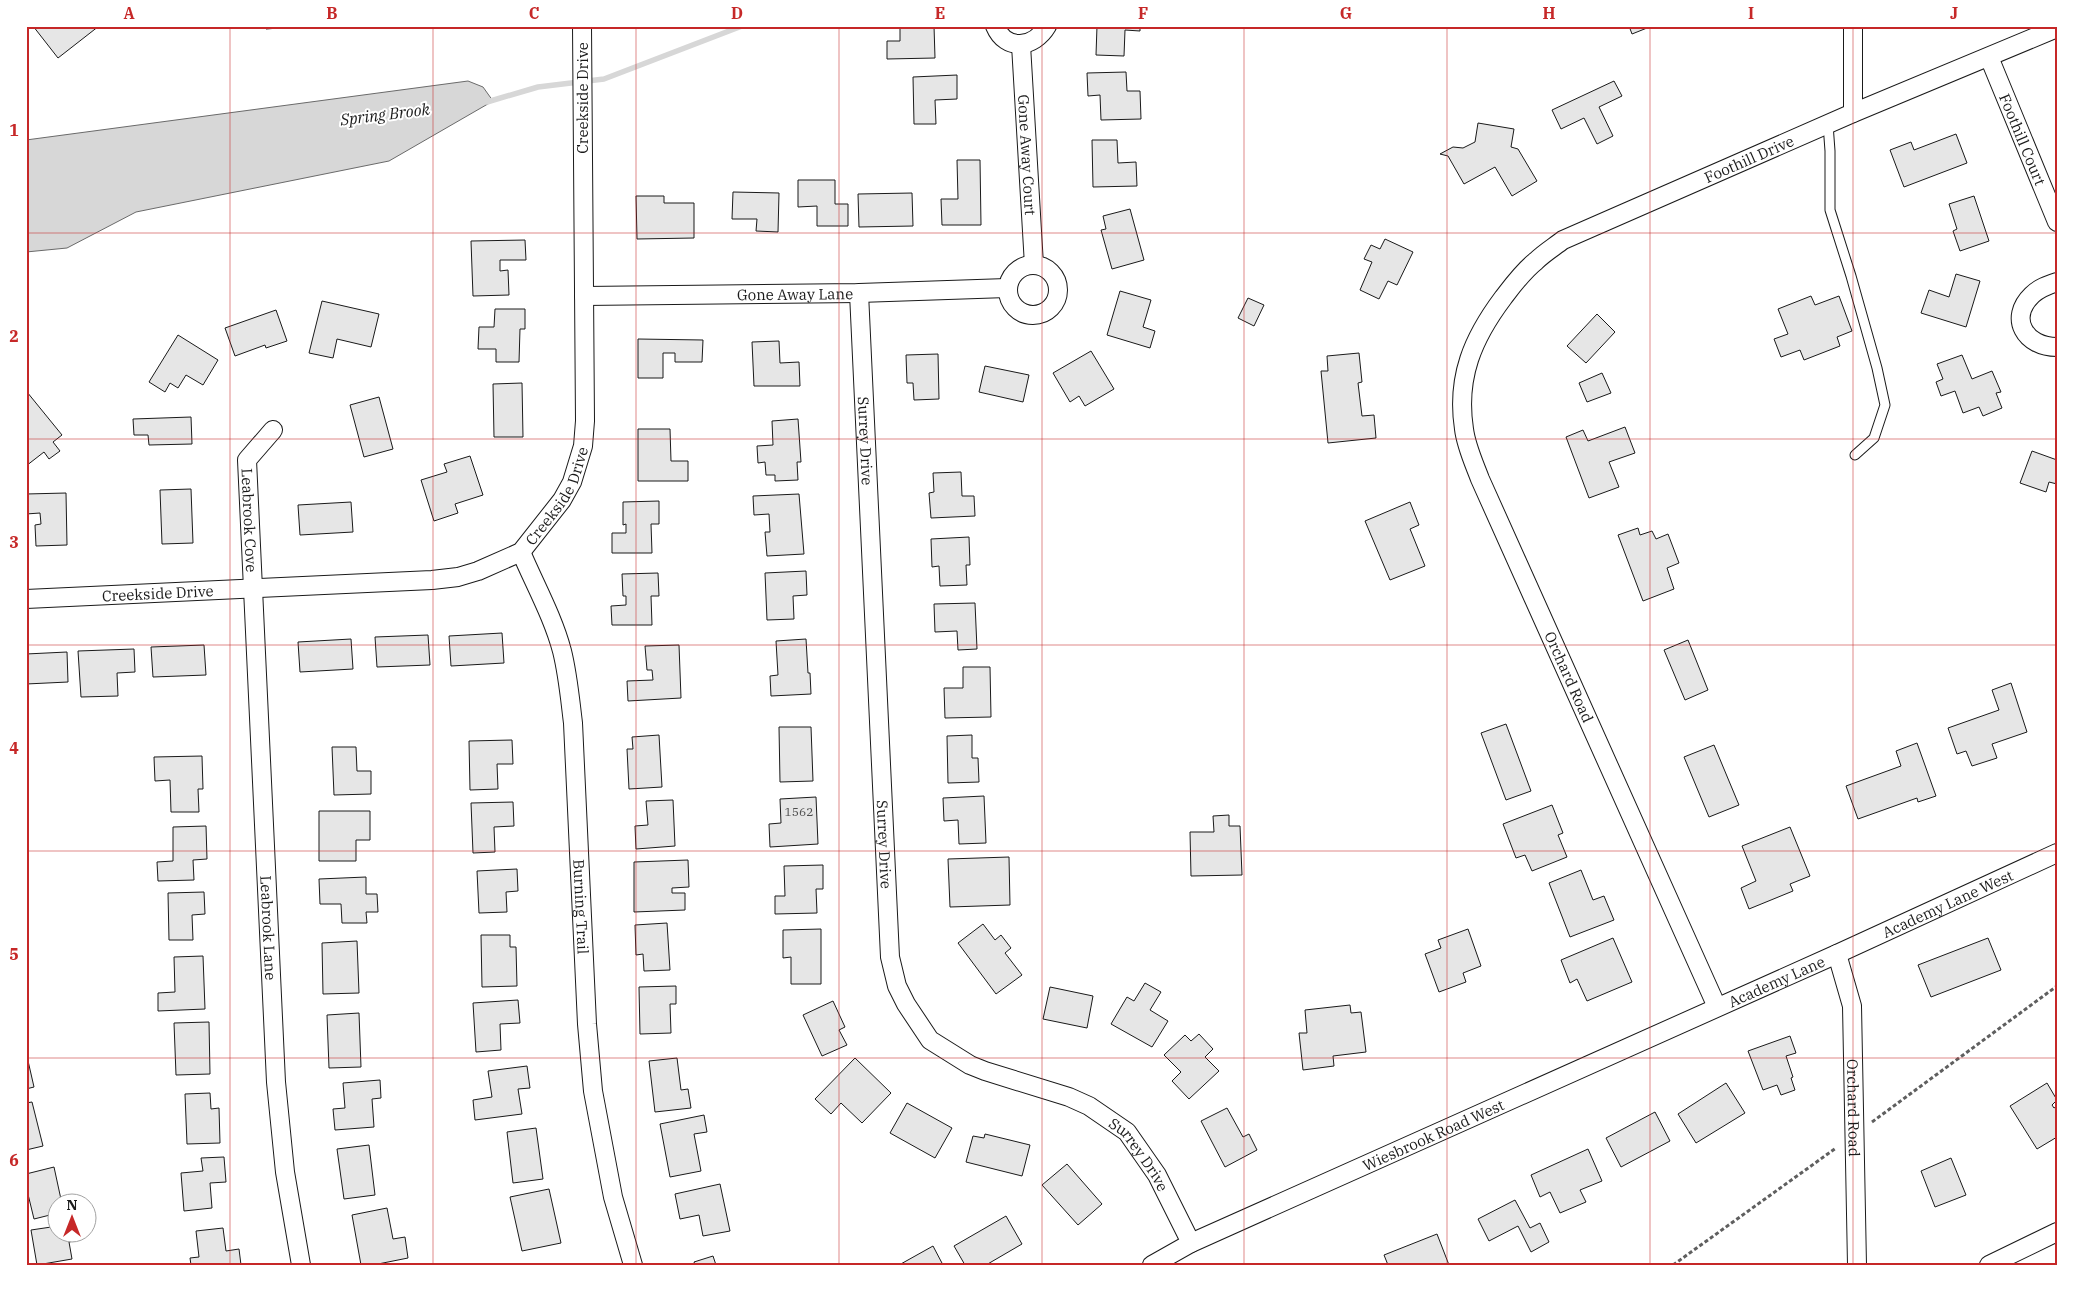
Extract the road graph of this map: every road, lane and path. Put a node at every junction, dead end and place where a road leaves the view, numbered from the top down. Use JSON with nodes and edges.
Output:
{"nodes":[{"id":1,"x":582,"y":26,"type":"edge"},
{"id":2,"x":995,"y":26,"type":"edge"},
{"id":3,"x":1047,"y":26,"type":"edge"},
{"id":4,"x":1853,"y":26,"type":"edge"},
{"id":5,"x":2057,"y":28,"type":"edge"},
{"id":6,"x":1021,"y":44,"type":"junction"},
{"id":7,"x":1989,"y":57,"type":"junction"},
{"id":8,"x":1853,"y":113,"type":"junction"},
{"id":9,"x":1828,"y":124,"type":"junction"},
{"id":10,"x":2057,"y":222,"type":"edge"},
{"id":11,"x":1034,"y":265,"type":"junction"},
{"id":12,"x":2057,"y":282,"type":"edge"},
{"id":13,"x":1007,"y":288,"type":"junction"},
{"id":14,"x":859,"y":293,"type":"junction"},
{"id":15,"x":584,"y":296,"type":"junction"},
{"id":16,"x":1476,"y":338,"type":"joint"},
{"id":17,"x":2057,"y":347,"type":"edge"},
{"id":18,"x":273,"y":430,"type":"dead end"},
{"id":19,"x":1855,"y":455,"type":"dead end"},
{"id":20,"x":521,"y":552,"type":"junction"},
{"id":21,"x":252,"y":589,"type":"junction"},
{"id":22,"x":26,"y":599,"type":"edge"},
{"id":23,"x":2057,"y":853,"type":"edge"},
{"id":24,"x":1837,"y":954,"type":"junction"},
{"id":25,"x":1717,"y":1007,"type":"junction"},
{"id":26,"x":2057,"y":1232,"type":"edge"},
{"id":27,"x":1191,"y":1243,"type":"junction"},
{"id":28,"x":301,"y":1265,"type":"edge"},
{"id":29,"x":632,"y":1265,"type":"edge"},
{"id":30,"x":1152,"y":1265,"type":"edge"},
{"id":31,"x":1857,"y":1265,"type":"edge"},
{"id":32,"x":1989,"y":1265,"type":"edge"}],
"edges":[{"from":1,"to":15,"type":"street","name":"Creekside Drive"},
{"from":2,"to":6,"type":"street"},
{"from":3,"to":6,"type":"street"},
{"from":4,"to":8,"type":"street"},
{"from":5,"to":7,"type":"street","name":"Foothill Drive"},
{"from":6,"to":11,"type":"street","name":"Gone Away Court"},
{"from":7,"to":8,"type":"street","name":"Foothill Drive"},
{"from":7,"to":10,"type":"street","name":"Foothill Court"},
{"from":8,"to":9,"type":"street","name":"Foothill Drive"},
{"from":9,"to":16,"type":"street","name":"Foothill Drive"},
{"from":9,"to":19,"type":"lane"},
{"from":11,"to":13,"type":"street"},
{"from":11,"to":13,"type":"street"},
{"from":12,"to":17,"type":"street"},
{"from":13,"to":14,"type":"street","name":"Gone Away Lane"},
{"from":14,"to":15,"type":"street","name":"Gone Away Lane"},
{"from":14,"to":27,"type":"street","name":"Surrey Drive"},
{"from":15,"to":20,"type":"street","name":"Creekside Drive"},
{"from":16,"to":25,"type":"street","name":"Orchard Road"},
{"from":18,"to":21,"type":"street","name":"Leabrook Cove"},
{"from":20,"to":21,"type":"street","name":"Creekside Drive"},
{"from":20,"to":29,"type":"street","name":"Burning Trail"},
{"from":21,"to":22,"type":"street","name":"Creekside Drive"},
{"from":21,"to":28,"type":"street","name":"Leabrook Lane"},
{"from":23,"to":24,"type":"street","name":"Academy Lane West"},
{"from":24,"to":25,"type":"street","name":"Academy Lane"},
{"from":24,"to":31,"type":"street","name":"Orchard Road"},
{"from":25,"to":27,"type":"street","name":"Wiesbrook Road West"},
{"from":26,"to":32,"type":"street"},
{"from":27,"to":30,"type":"street","name":"Wiesbrook Road West"}]}
